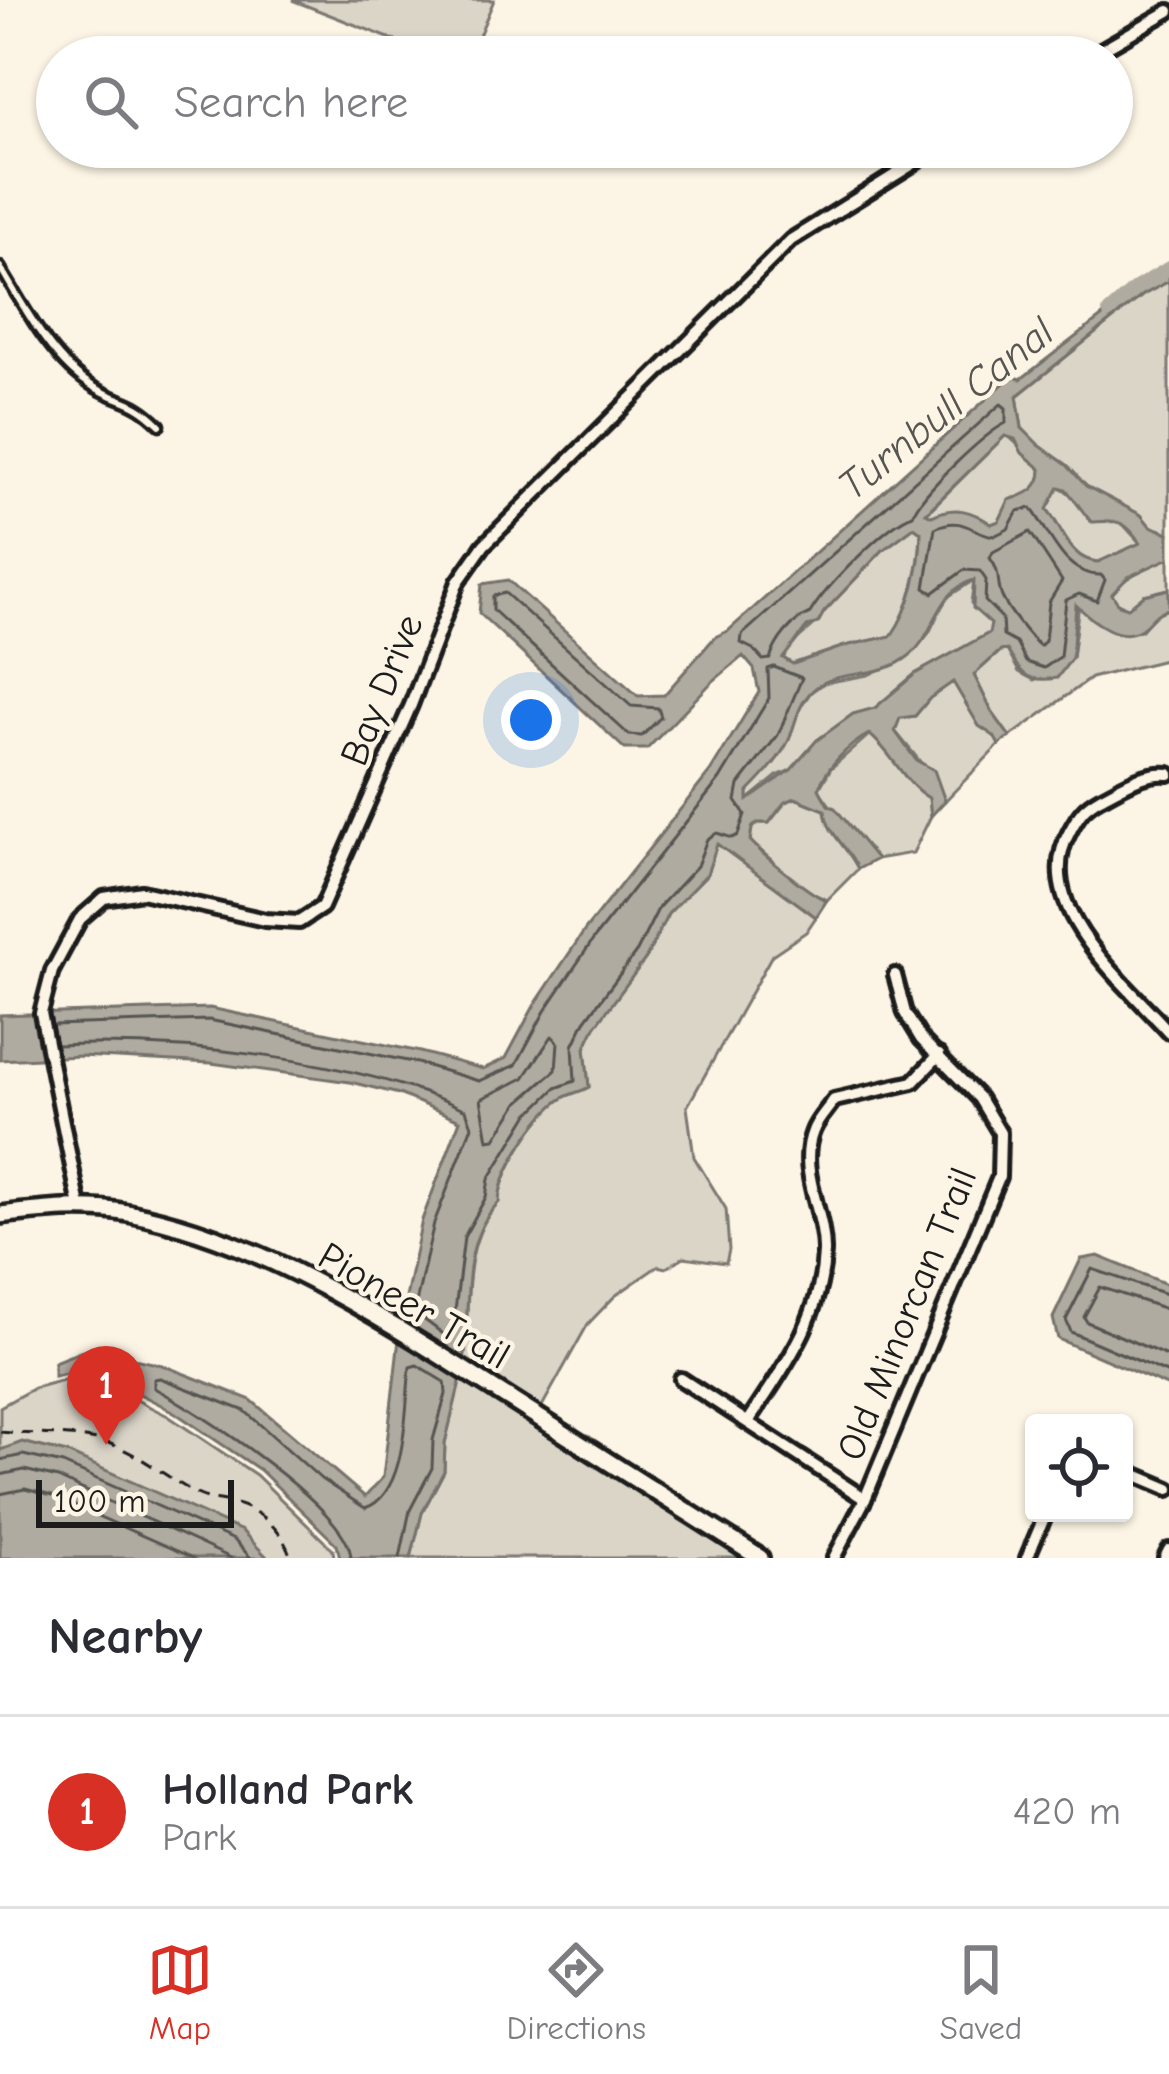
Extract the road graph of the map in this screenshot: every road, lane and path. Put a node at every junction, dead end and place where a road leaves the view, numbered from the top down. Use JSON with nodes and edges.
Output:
{"nodes":[{"id":1,"x":1169,"y":11,"type":"edge"},
{"id":2,"x":1126,"y":36,"type":"edge"},
{"id":3,"x":906,"y":168,"type":"edge"},
{"id":4,"x":0,"y":267,"type":"edge"},
{"id":5,"x":160,"y":425,"type":"dead end"},
{"id":6,"x":1169,"y":773,"type":"edge"},
{"id":7,"x":895,"y":975,"type":"dead end"},
{"id":8,"x":1169,"y":1032,"type":"edge"},
{"id":9,"x":939,"y":1055,"type":"junction"},
{"id":10,"x":80,"y":1207,"type":"junction"},
{"id":11,"x":0,"y":1215,"type":"edge"},
{"id":12,"x":681,"y":1379,"type":"dead end"},
{"id":13,"x":748,"y":1422,"type":"junction"},
{"id":14,"x":0,"y":1432,"type":"edge"},
{"id":15,"x":1133,"y":1474,"type":"edge"},
{"id":16,"x":1169,"y":1490,"type":"edge"},
{"id":17,"x":865,"y":1499,"type":"junction"},
{"id":18,"x":1042,"y":1522,"type":"edge"},
{"id":19,"x":291,"y":1558,"type":"edge"},
{"id":20,"x":760,"y":1558,"type":"edge"},
{"id":21,"x":834,"y":1558,"type":"edge"},
{"id":22,"x":1027,"y":1558,"type":"edge"}],
"edges":[{"from":1,"to":2,"type":"street"},
{"from":3,"to":10,"type":"street","name":"Bay Drive"},
{"from":4,"to":5,"type":"lane"},
{"from":6,"to":8,"type":"street"},
{"from":7,"to":9,"type":"street","name":"Old Minorcan Trail"},
{"from":9,"to":13,"type":"street"},
{"from":9,"to":17,"type":"street","name":"Old Minorcan Trail"},
{"from":10,"to":11,"type":"street","name":"Pioneer Trail"},
{"from":10,"to":20,"type":"street","name":"Pioneer Trail"},
{"from":12,"to":13,"type":"street"},
{"from":13,"to":17,"type":"street"},
{"from":14,"to":19,"type":"path"},
{"from":15,"to":16,"type":"street"},
{"from":17,"to":21,"type":"street","name":"Old Minorcan Trail"},
{"from":18,"to":22,"type":"street"}]}
